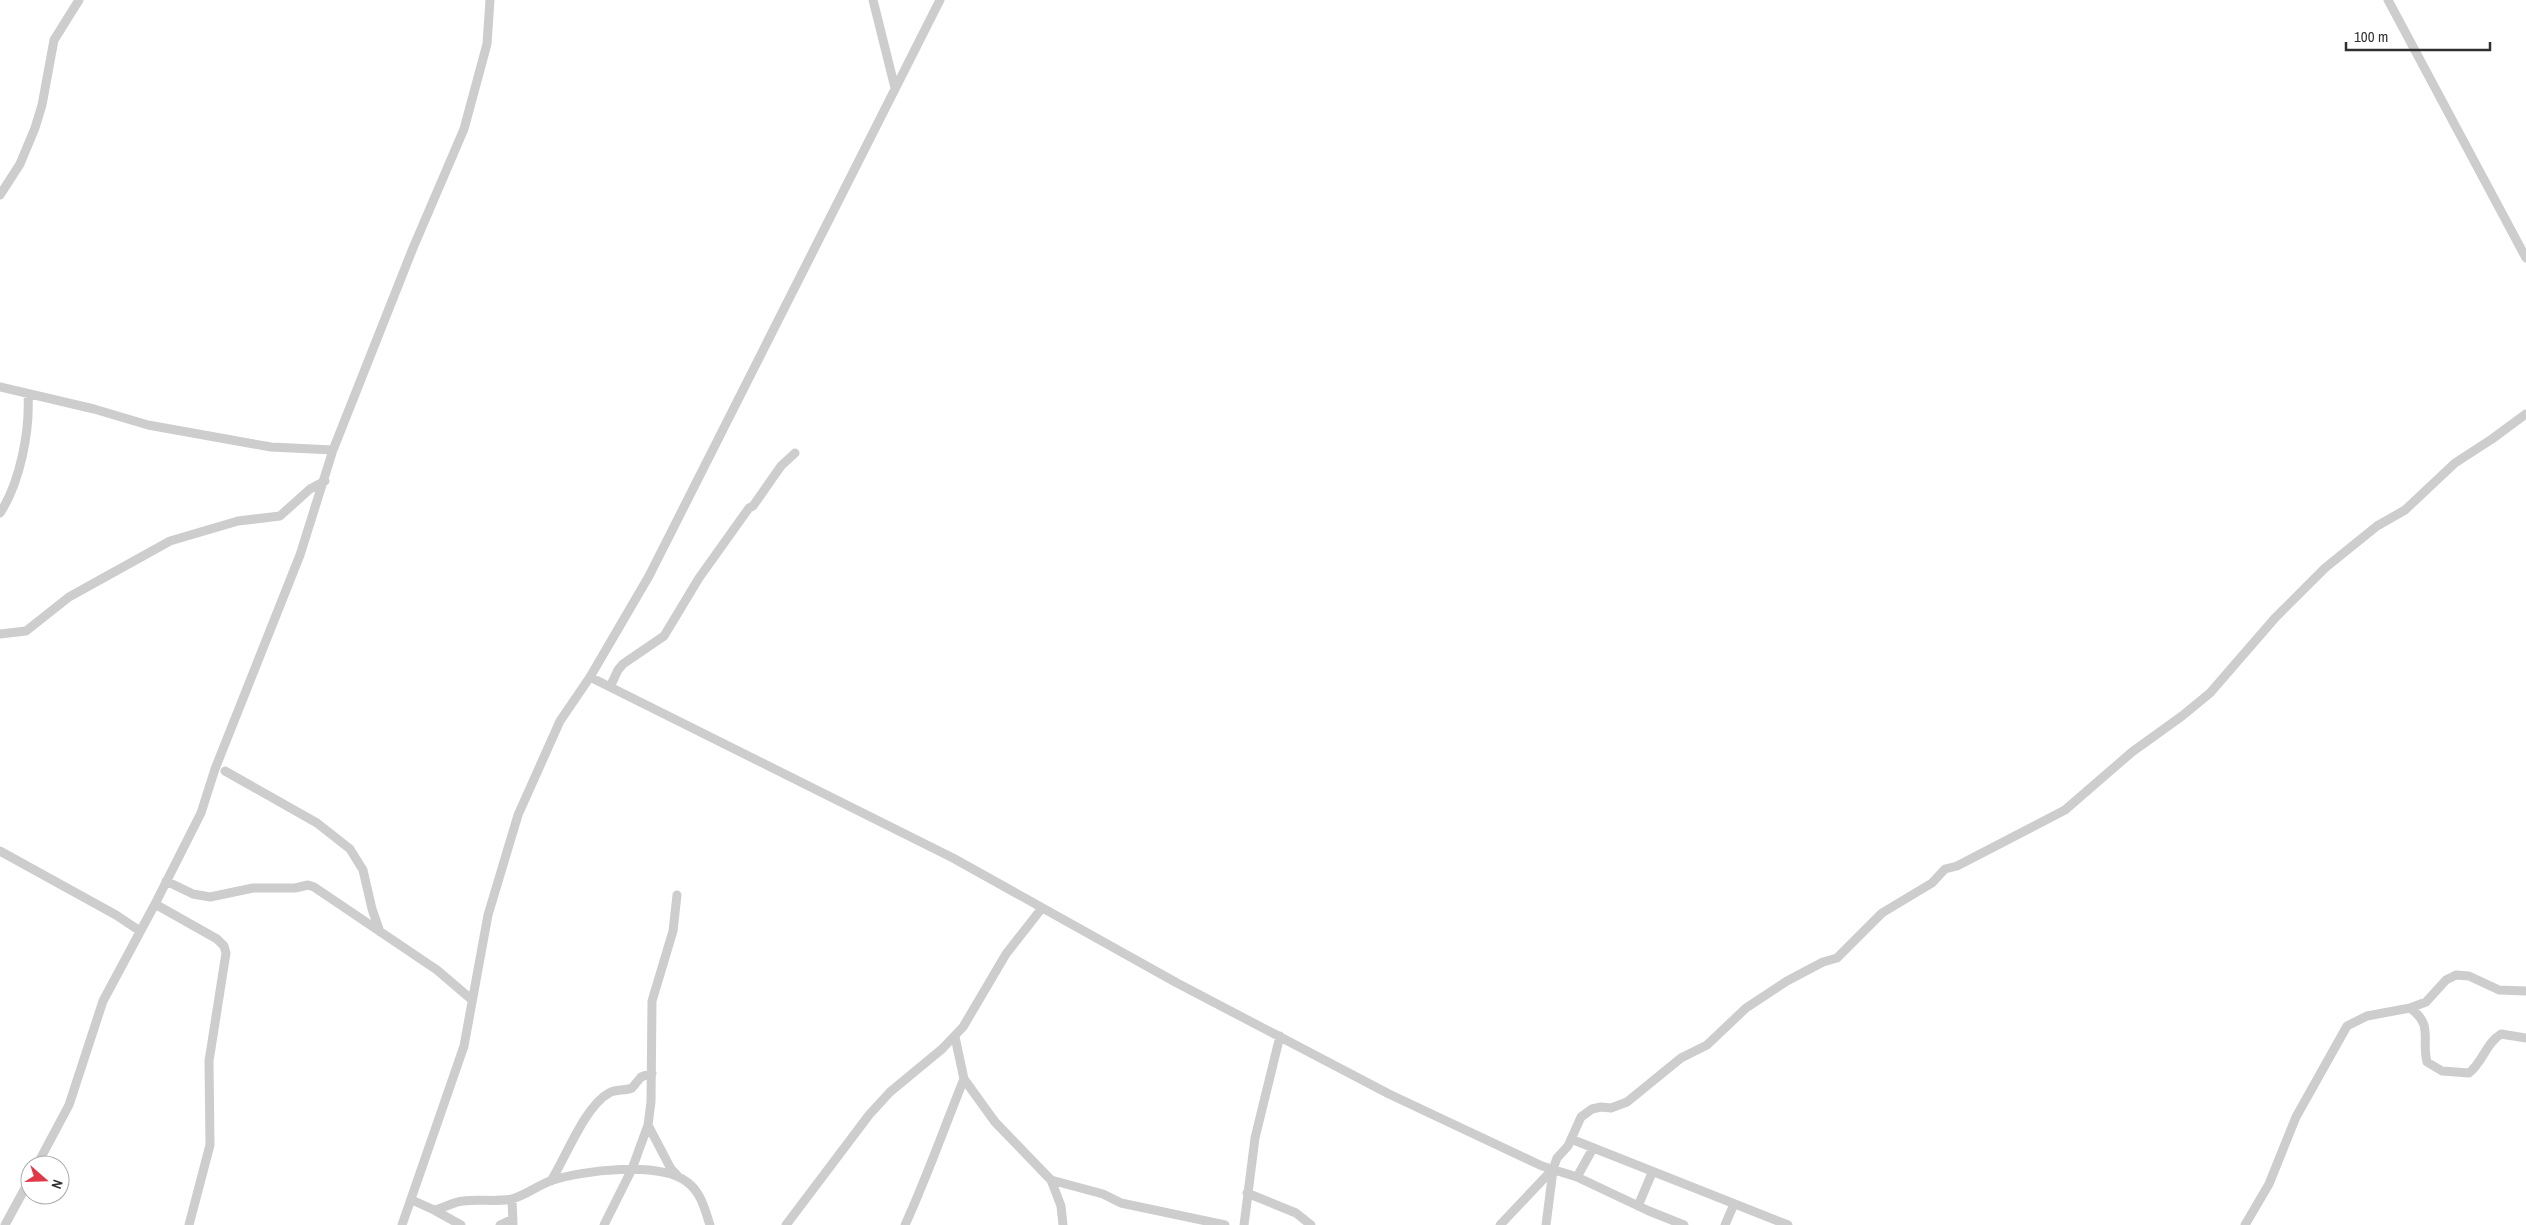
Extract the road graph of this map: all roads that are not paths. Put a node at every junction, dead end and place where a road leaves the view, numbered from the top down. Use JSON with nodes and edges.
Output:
{"nodes":[{"id":1,"x":80,"y":0,"type":"edge"},
{"id":2,"x":490,"y":0,"type":"edge"},
{"id":3,"x":873,"y":0,"type":"edge"},
{"id":4,"x":940,"y":0,"type":"edge"},
{"id":5,"x":2388,"y":0,"type":"edge"},
{"id":6,"x":895,"y":88,"type":"junction"},
{"id":7,"x":0,"y":195,"type":"edge"},
{"id":8,"x":2526,"y":258,"type":"edge"},
{"id":9,"x":0,"y":387,"type":"edge"},
{"id":10,"x":28,"y":395,"type":"junction"},
{"id":11,"x":2526,"y":414,"type":"edge"},
{"id":12,"x":333,"y":450,"type":"junction"},
{"id":13,"x":795,"y":453,"type":"dead end"},
{"id":14,"x":324,"y":480,"type":"junction"},
{"id":15,"x":0,"y":513,"type":"edge"},
{"id":16,"x":0,"y":635,"type":"edge"},
{"id":17,"x":590,"y":677,"type":"junction"},
{"id":18,"x":610,"y":686,"type":"junction"},
{"id":19,"x":225,"y":770,"type":"dead end"},
{"id":20,"x":0,"y":851,"type":"edge"},
{"id":21,"x":166,"y":881,"type":"junction"},
{"id":22,"x":677,"y":896,"type":"dead end"},
{"id":23,"x":156,"y":904,"type":"junction"},
{"id":24,"x":1042,"y":908,"type":"junction"},
{"id":25,"x":140,"y":931,"type":"junction"},
{"id":26,"x":380,"y":932,"type":"junction"},
{"id":27,"x":2526,"y":991,"type":"edge"},
{"id":28,"x":471,"y":999,"type":"junction"},
{"id":29,"x":2410,"y":1008,"type":"junction"},
{"id":30,"x":1280,"y":1036,"type":"junction"},
{"id":31,"x":955,"y":1037,"type":"junction"},
{"id":32,"x":2526,"y":1038,"type":"edge"},
{"id":33,"x":652,"y":1073,"type":"junction"},
{"id":34,"x":964,"y":1079,"type":"junction"},
{"id":35,"x":648,"y":1125,"type":"junction"},
{"id":36,"x":1571,"y":1139,"type":"junction"},
{"id":37,"x":1592,"y":1150,"type":"junction"},
{"id":38,"x":42,"y":1155,"type":"edge"},
{"id":39,"x":632,"y":1169,"type":"junction"},
{"id":40,"x":1553,"y":1169,"type":"junction"},
{"id":41,"x":1652,"y":1173,"type":"junction"},
{"id":42,"x":679,"y":1177,"type":"junction"},
{"id":43,"x":1577,"y":1177,"type":"junction"},
{"id":44,"x":1051,"y":1180,"type":"junction"},
{"id":45,"x":551,"y":1181,"type":"junction"},
{"id":46,"x":1247,"y":1193,"type":"junction"},
{"id":47,"x":20,"y":1197,"type":"edge"},
{"id":48,"x":512,"y":1198,"type":"junction"},
{"id":49,"x":412,"y":1200,"type":"junction"},
{"id":50,"x":1734,"y":1204,"type":"junction"},
{"id":51,"x":1638,"y":1206,"type":"junction"},
{"id":52,"x":434,"y":1210,"type":"junction"},
{"id":53,"x":513,"y":1222,"type":"edge"},
{"id":54,"x":4,"y":1225,"type":"edge"},
{"id":55,"x":190,"y":1225,"type":"edge"},
{"id":56,"x":402,"y":1225,"type":"edge"},
{"id":57,"x":461,"y":1225,"type":"edge"},
{"id":58,"x":500,"y":1225,"type":"edge"},
{"id":59,"x":604,"y":1225,"type":"edge"},
{"id":60,"x":710,"y":1225,"type":"edge"},
{"id":61,"x":786,"y":1225,"type":"edge"},
{"id":62,"x":905,"y":1225,"type":"edge"},
{"id":63,"x":1062,"y":1225,"type":"edge"},
{"id":64,"x":1226,"y":1225,"type":"edge"},
{"id":65,"x":1244,"y":1225,"type":"edge"},
{"id":66,"x":1311,"y":1225,"type":"edge"},
{"id":67,"x":1500,"y":1225,"type":"edge"},
{"id":68,"x":1546,"y":1225,"type":"edge"},
{"id":69,"x":1684,"y":1225,"type":"edge"},
{"id":70,"x":1725,"y":1225,"type":"edge"},
{"id":71,"x":1788,"y":1225,"type":"edge"},
{"id":72,"x":2244,"y":1225,"type":"edge"}],
"edges":[{"from":1,"to":7,"type":"street"},
{"from":2,"to":12,"type":"street"},
{"from":3,"to":6,"type":"street"},
{"from":4,"to":6,"type":"street"},
{"from":5,"to":8,"type":"street"},
{"from":6,"to":17,"type":"street"},
{"from":9,"to":10,"type":"street"},
{"from":10,"to":12,"type":"street"},
{"from":10,"to":15,"type":"street"},
{"from":11,"to":36,"type":"street"},
{"from":12,"to":14,"type":"street"},
{"from":13,"to":18,"type":"street"},
{"from":14,"to":16,"type":"street"},
{"from":14,"to":21,"type":"street"},
{"from":17,"to":18,"type":"street"},
{"from":17,"to":28,"type":"street"},
{"from":18,"to":24,"type":"street"},
{"from":19,"to":26,"type":"street"},
{"from":20,"to":25,"type":"street"},
{"from":21,"to":23,"type":"street"},
{"from":21,"to":26,"type":"street"},
{"from":22,"to":33,"type":"street"},
{"from":23,"to":25,"type":"street"},
{"from":23,"to":55,"type":"street"},
{"from":24,"to":30,"type":"street"},
{"from":24,"to":31,"type":"street"},
{"from":25,"to":38,"type":"street"},
{"from":26,"to":28,"type":"street"},
{"from":27,"to":29,"type":"street"},
{"from":28,"to":49,"type":"street"},
{"from":29,"to":32,"type":"street"},
{"from":29,"to":72,"type":"street"},
{"from":30,"to":40,"type":"street"},
{"from":30,"to":46,"type":"street"},
{"from":31,"to":34,"type":"street"},
{"from":31,"to":61,"type":"street"},
{"from":33,"to":35,"type":"street"},
{"from":33,"to":45,"type":"street"},
{"from":34,"to":44,"type":"street"},
{"from":34,"to":62,"type":"street"},
{"from":35,"to":39,"type":"street"},
{"from":35,"to":42,"type":"street"},
{"from":36,"to":37,"type":"street"},
{"from":36,"to":40,"type":"street"},
{"from":37,"to":41,"type":"street"},
{"from":37,"to":43,"type":"street"},
{"from":39,"to":42,"type":"street"},
{"from":39,"to":45,"type":"street"},
{"from":39,"to":59,"type":"street"},
{"from":40,"to":43,"type":"street"},
{"from":40,"to":67,"type":"street"},
{"from":40,"to":68,"type":"street"},
{"from":41,"to":50,"type":"street"},
{"from":41,"to":51,"type":"street"},
{"from":42,"to":60,"type":"street"},
{"from":43,"to":51,"type":"street"},
{"from":44,"to":63,"type":"street"},
{"from":44,"to":64,"type":"street"},
{"from":45,"to":48,"type":"street"},
{"from":46,"to":65,"type":"street"},
{"from":46,"to":66,"type":"street"},
{"from":47,"to":54,"type":"street"},
{"from":48,"to":52,"type":"street"},
{"from":48,"to":53,"type":"street"},
{"from":49,"to":52,"type":"street"},
{"from":49,"to":56,"type":"street"},
{"from":50,"to":70,"type":"street"},
{"from":50,"to":71,"type":"street"},
{"from":51,"to":69,"type":"street"},
{"from":52,"to":57,"type":"street"},
{"from":53,"to":58,"type":"street"}]}
